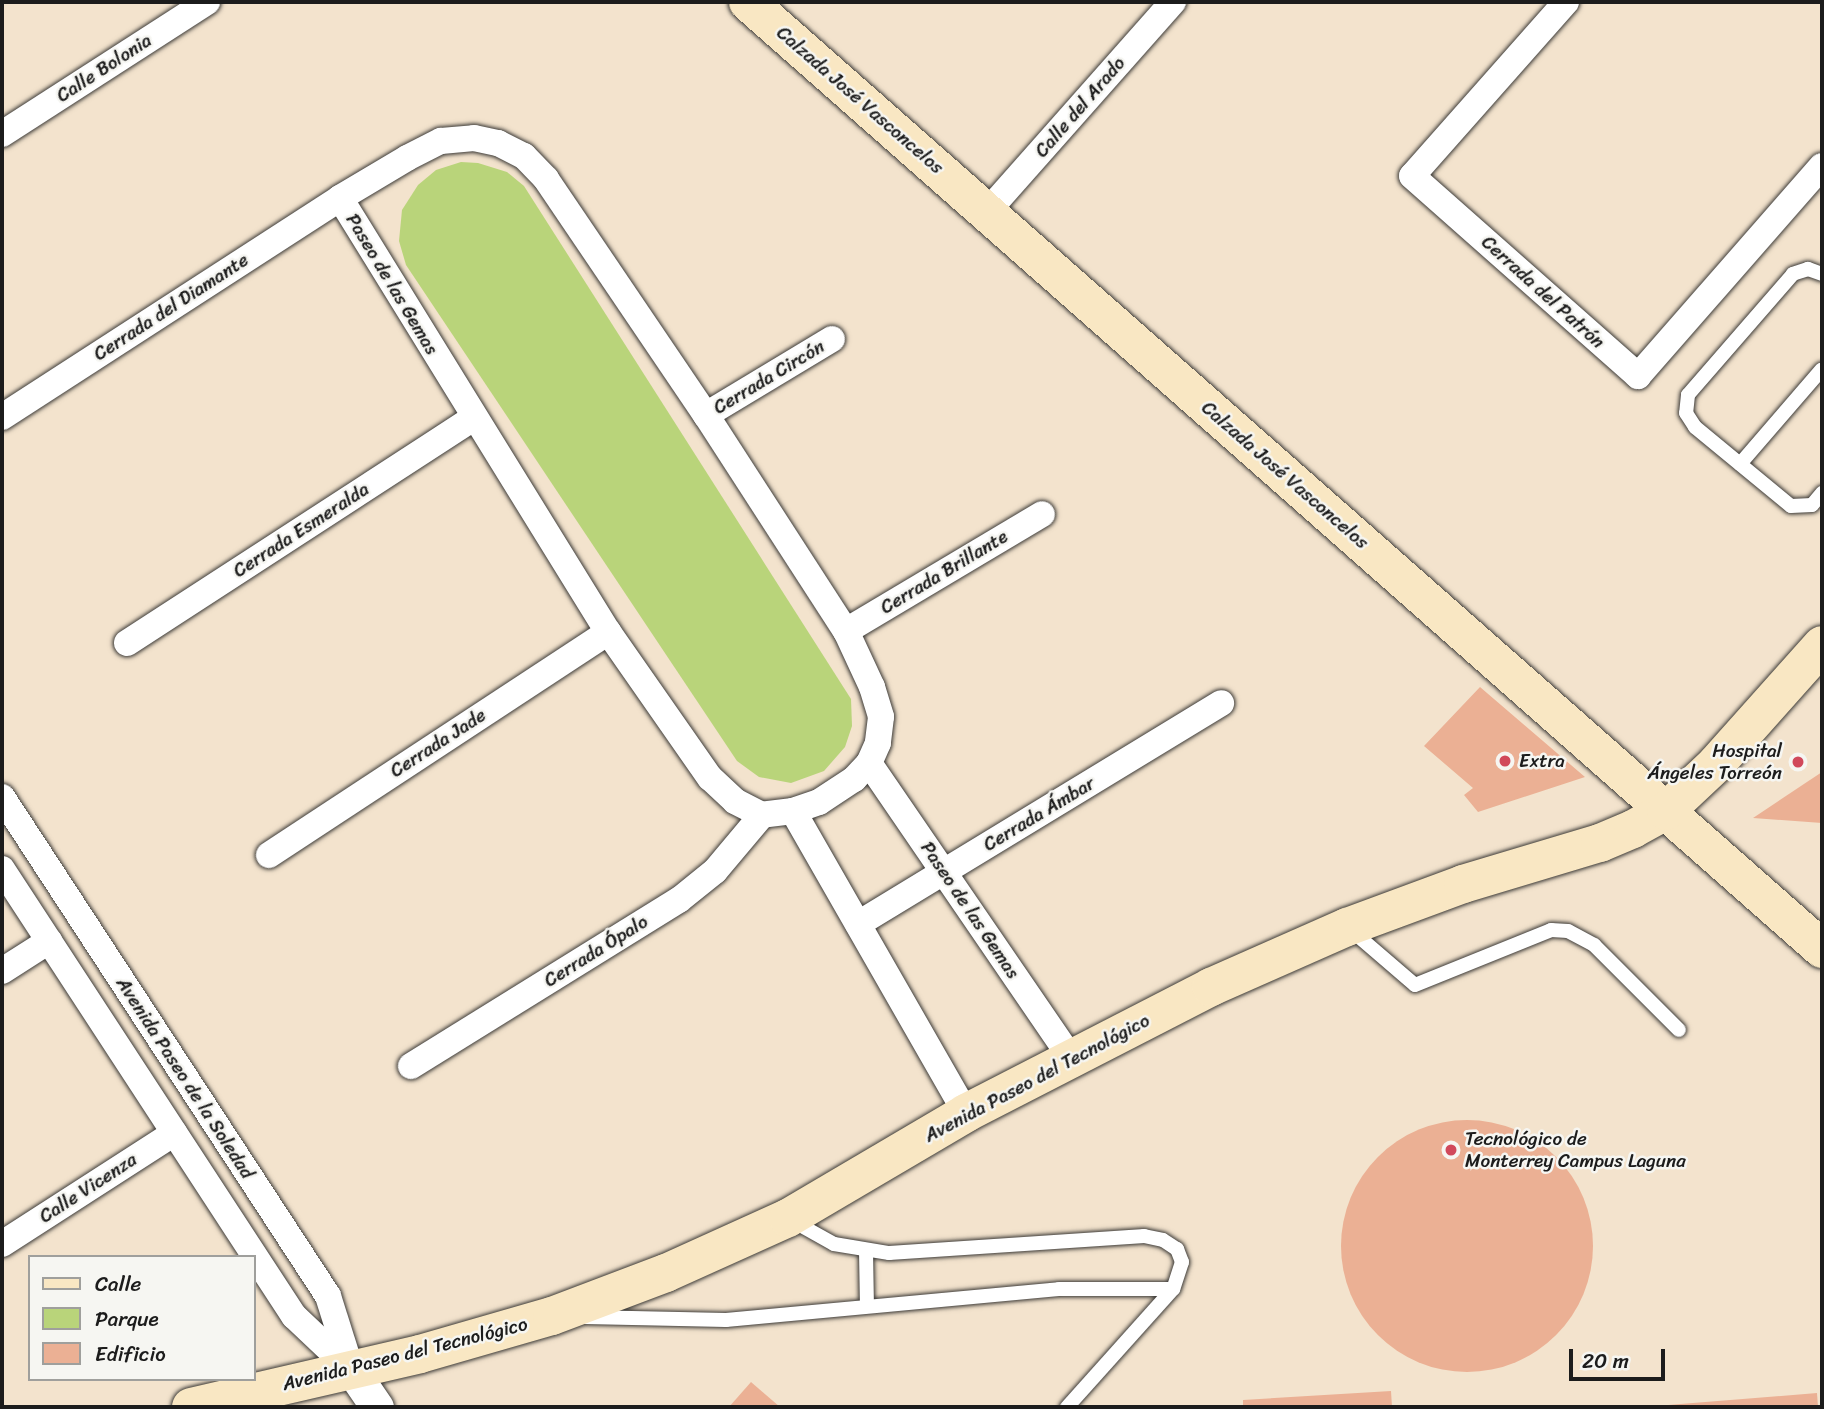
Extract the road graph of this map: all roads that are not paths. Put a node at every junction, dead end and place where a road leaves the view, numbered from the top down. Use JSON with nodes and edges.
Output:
{"nodes":[{"id":1,"x":207,"y":2,"type":"edge"},
{"id":2,"x":748,"y":2,"type":"edge"},
{"id":3,"x":1173,"y":2,"type":"edge"},
{"id":4,"x":1566,"y":2,"type":"edge"},
{"id":5,"x":2,"y":134,"type":"edge"},
{"id":6,"x":1822,"y":166,"type":"edge"},
{"id":7,"x":340,"y":198,"type":"junction"},
{"id":8,"x":987,"y":212,"type":"junction"},
{"id":9,"x":1822,"y":274,"type":"edge"},
{"id":10,"x":832,"y":339,"type":"dead end"},
{"id":11,"x":1822,"y":369,"type":"edge"},
{"id":12,"x":706,"y":415,"type":"junction"},
{"id":13,"x":2,"y":417,"type":"edge"},
{"id":14,"x":474,"y":418,"type":"junction"},
{"id":15,"x":1740,"y":464,"type":"junction"},
{"id":16,"x":1822,"y":493,"type":"edge"},
{"id":17,"x":1042,"y":514,"type":"dead end"},
{"id":18,"x":846,"y":631,"type":"junction"},
{"id":19,"x":608,"y":632,"type":"junction"},
{"id":20,"x":127,"y":643,"type":"dead end"},
{"id":21,"x":1822,"y":645,"type":"edge"},
{"id":22,"x":1221,"y":703,"type":"dead end"},
{"id":23,"x":869,"y":763,"type":"junction"},
{"id":24,"x":2,"y":797,"type":"edge"},
{"id":25,"x":793,"y":811,"type":"junction"},
{"id":26,"x":1666,"y":811,"type":"junction"},
{"id":27,"x":762,"y":815,"type":"junction"},
{"id":28,"x":269,"y":855,"type":"dead end"},
{"id":29,"x":2,"y":869,"type":"edge"},
{"id":30,"x":944,"y":872,"type":"junction"},
{"id":31,"x":858,"y":924,"type":"junction"},
{"id":32,"x":1347,"y":927,"type":"junction"},
{"id":33,"x":49,"y":941,"type":"junction"},
{"id":34,"x":1822,"y":949,"type":"edge"},
{"id":35,"x":2,"y":971,"type":"edge"},
{"id":36,"x":1679,"y":1030,"type":"dead end"},
{"id":37,"x":1070,"y":1057,"type":"junction"},
{"id":38,"x":411,"y":1066,"type":"dead end"},
{"id":39,"x":966,"y":1113,"type":"junction"},
{"id":40,"x":174,"y":1133,"type":"junction"},
{"id":41,"x":788,"y":1217,"type":"junction"},
{"id":42,"x":2,"y":1244,"type":"edge"},
{"id":43,"x":866,"y":1251,"type":"junction"},
{"id":44,"x":254,"y":1255,"type":"edge"},
{"id":45,"x":256,"y":1258,"type":"edge"},
{"id":46,"x":1173,"y":1289,"type":"junction"},
{"id":47,"x":867,"y":1306,"type":"junction"},
{"id":48,"x":552,"y":1316,"type":"junction"},
{"id":49,"x":351,"y":1369,"type":"junction"},
{"id":50,"x":191,"y":1407,"type":"edge"},
{"id":51,"x":377,"y":1407,"type":"edge"},
{"id":52,"x":1068,"y":1407,"type":"edge"}],
"edges":[{"from":1,"to":5,"type":"street","name":"Calle Bolonia"},
{"from":2,"to":8,"type":"main road","name":"Calzada José Vasconcelos"},
{"from":3,"to":8,"type":"street","name":"Calle del Arado"},
{"from":4,"to":6,"type":"street","name":"Cerrada del Patrón"},
{"from":7,"to":12,"type":"street","name":"Paseo de las Gemas"},
{"from":7,"to":13,"type":"street","name":"Cerrada del Diamante"},
{"from":7,"to":14,"type":"street","name":"Paseo de las Gemas"},
{"from":8,"to":26,"type":"main road","name":"Calzada José Vasconcelos"},
{"from":9,"to":15,"type":"lane"},
{"from":10,"to":12,"type":"street","name":"Cerrada Circón"},
{"from":11,"to":15,"type":"lane"},
{"from":12,"to":18,"type":"street","name":"Paseo de las Gemas"},
{"from":14,"to":19,"type":"street","name":"Paseo de las Gemas"},
{"from":14,"to":20,"type":"street","name":"Cerrada Esmeralda"},
{"from":15,"to":16,"type":"lane"},
{"from":17,"to":18,"type":"street","name":"Cerrada Brillante"},
{"from":18,"to":23,"type":"street","name":"Paseo de las Gemas"},
{"from":19,"to":27,"type":"street","name":"Paseo de las Gemas"},
{"from":19,"to":28,"type":"street","name":"Cerrada Jade"},
{"from":21,"to":26,"type":"main road","name":"Avenida Paseo del Tecnológico"},
{"from":22,"to":30,"type":"street","name":"Cerrada Ámbar"},
{"from":23,"to":25,"type":"street","name":"Paseo de las Gemas"},
{"from":23,"to":30,"type":"street","name":"Paseo de las Gemas"},
{"from":24,"to":49,"type":"street","name":"Avenida Paseo de la Soledad"},
{"from":25,"to":27,"type":"street","name":"Paseo de las Gemas"},
{"from":25,"to":31,"type":"street"},
{"from":26,"to":32,"type":"main road","name":"Avenida Paseo del Tecnológico"},
{"from":26,"to":34,"type":"main road","name":"Calzada José Vasconcelos"},
{"from":27,"to":38,"type":"street","name":"Cerrada Ópalo"},
{"from":29,"to":33,"type":"street","name":"Avenida Paseo de la Soledad"},
{"from":30,"to":31,"type":"street","name":"Cerrada Ámbar"},
{"from":30,"to":37,"type":"street","name":"Paseo de las Gemas"},
{"from":31,"to":39,"type":"street"},
{"from":32,"to":36,"type":"lane"},
{"from":32,"to":37,"type":"main road","name":"Avenida Paseo del Tecnológico"},
{"from":33,"to":35,"type":"street"},
{"from":33,"to":40,"type":"street","name":"Avenida Paseo de la Soledad"},
{"from":37,"to":39,"type":"main road","name":"Avenida Paseo del Tecnológico"},
{"from":39,"to":41,"type":"main road","name":"Avenida Paseo del Tecnológico"},
{"from":40,"to":42,"type":"street","name":"Calle Vicenza"},
{"from":40,"to":44,"type":"street","name":"Avenida Paseo de la Soledad"},
{"from":41,"to":43,"type":"lane"},
{"from":41,"to":48,"type":"main road","name":"Avenida Paseo del Tecnológico"},
{"from":43,"to":46,"type":"lane"},
{"from":43,"to":47,"type":"lane"},
{"from":45,"to":49,"type":"street","name":"Avenida Paseo de la Soledad"},
{"from":46,"to":47,"type":"lane"},
{"from":46,"to":52,"type":"lane"},
{"from":47,"to":48,"type":"lane"},
{"from":48,"to":49,"type":"main road","name":"Avenida Paseo del Tecnológico"},
{"from":49,"to":50,"type":"main road","name":"Avenida Paseo del Tecnológico"},
{"from":49,"to":51,"type":"street","name":"Avenida Paseo de la Soledad"}]}
